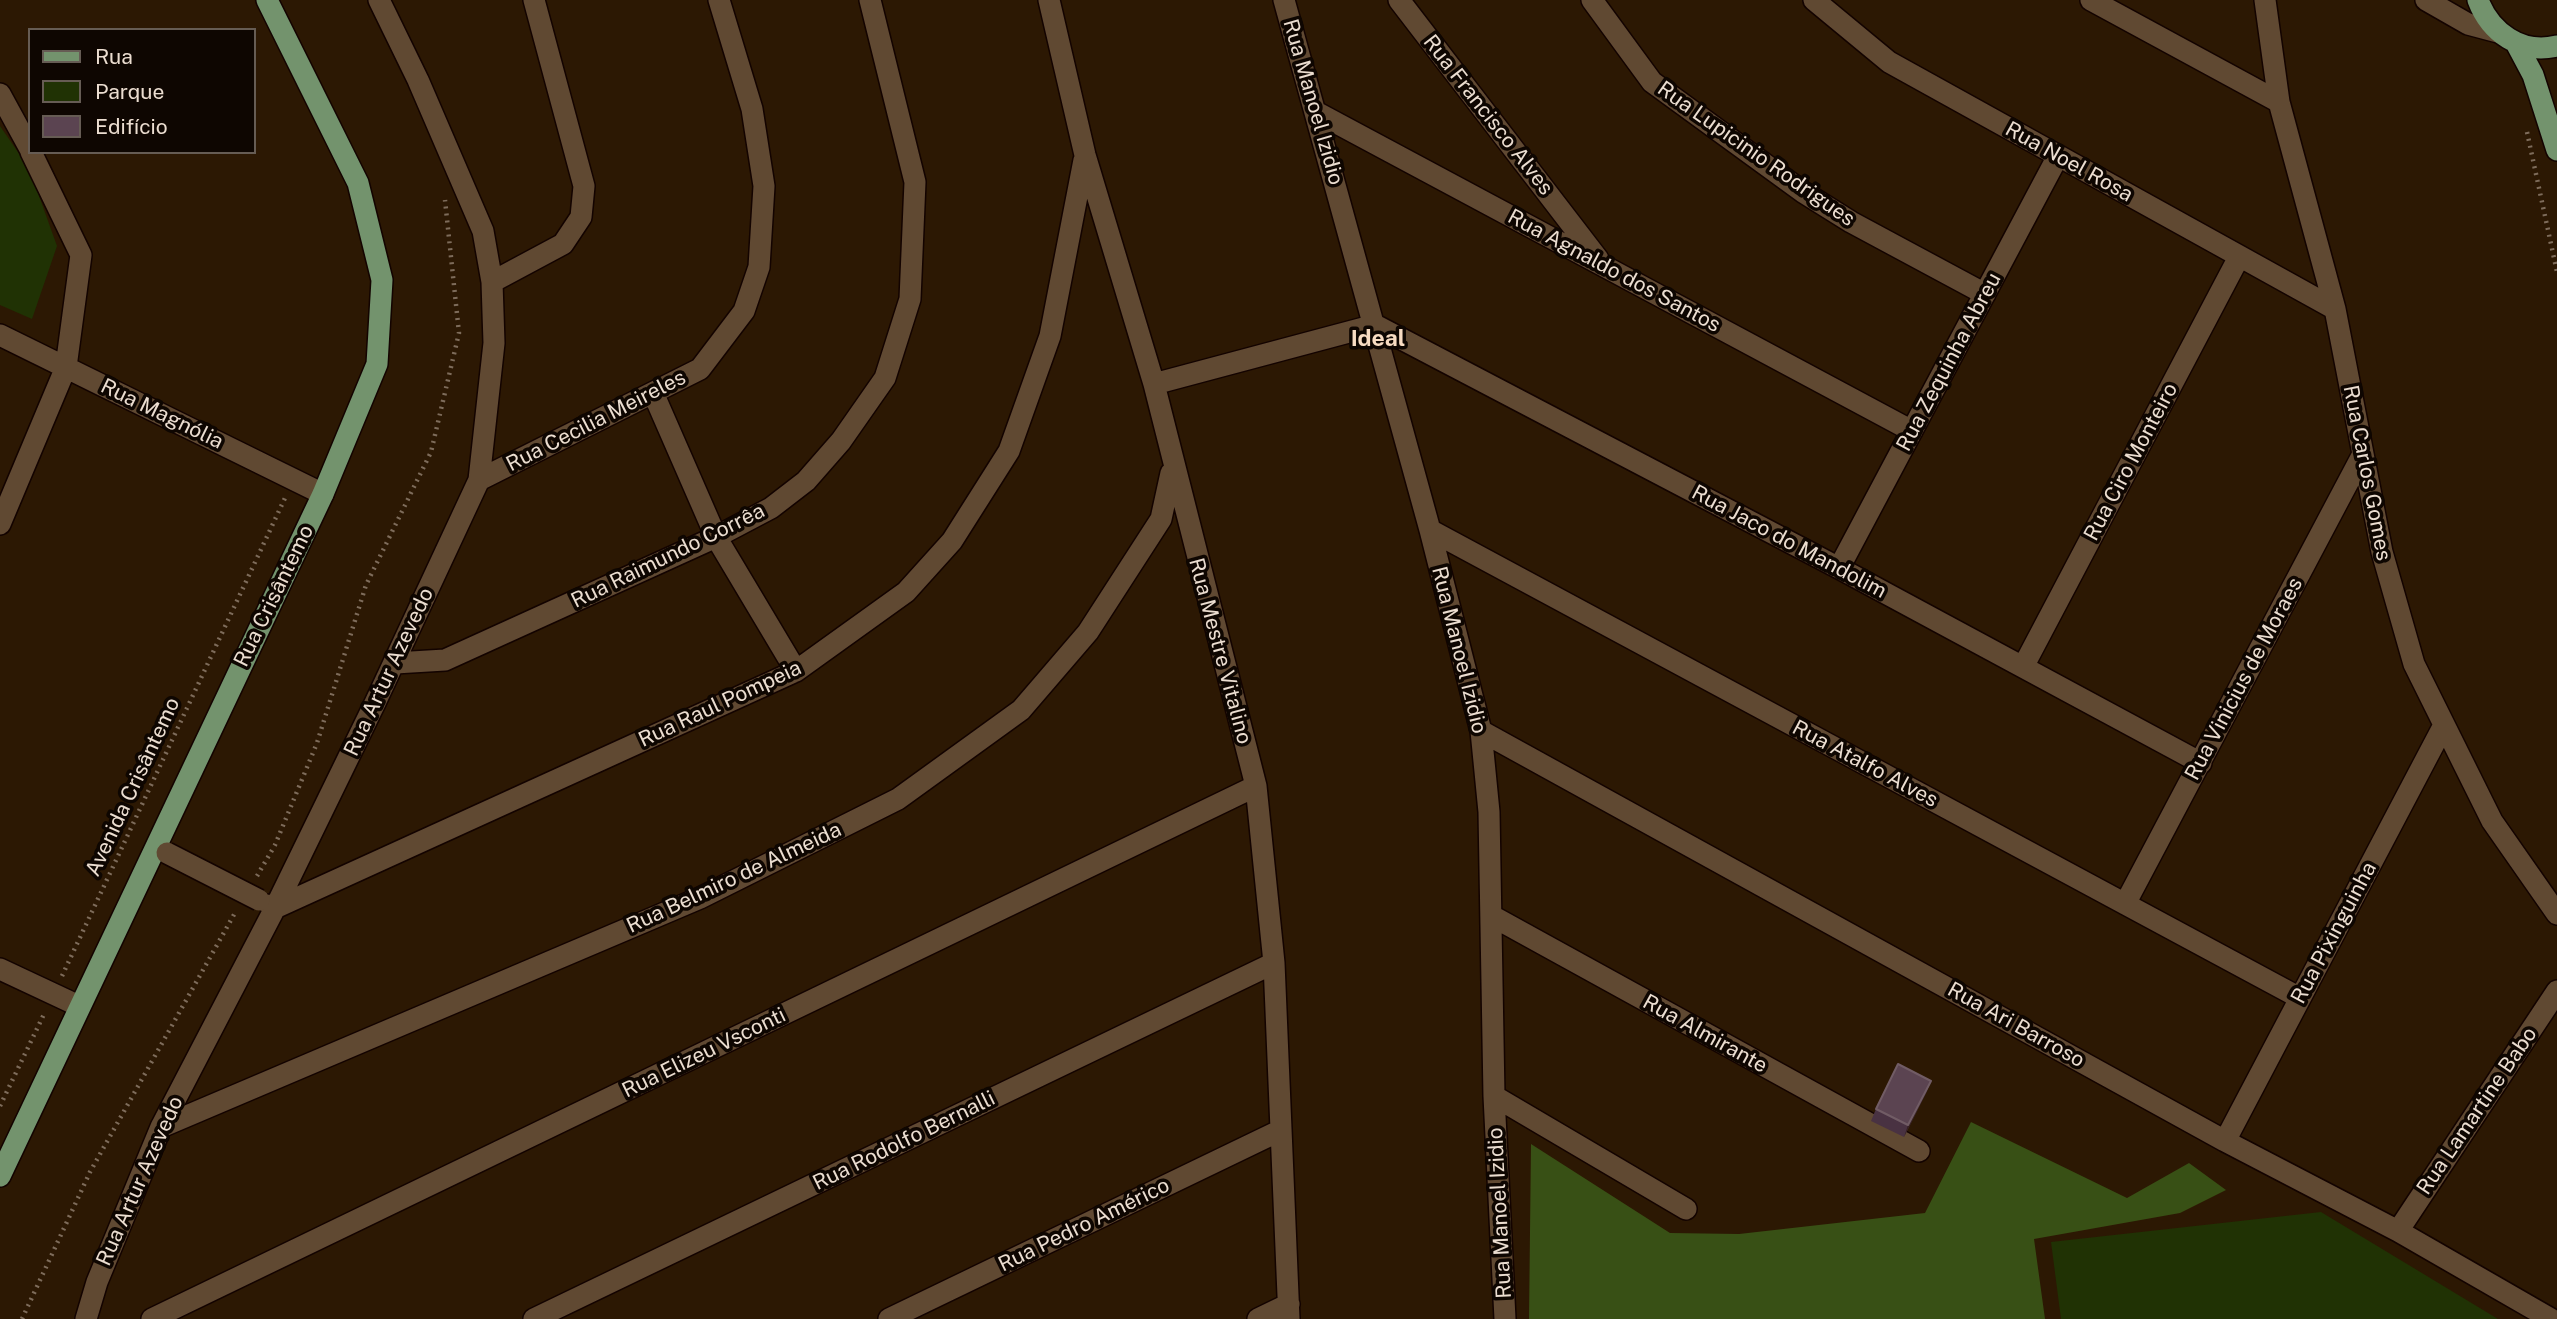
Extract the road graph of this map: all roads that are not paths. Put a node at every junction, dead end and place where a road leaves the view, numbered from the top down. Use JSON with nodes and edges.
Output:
{"nodes":[{"id":1,"x":267,"y":0,"type":"edge"},
{"id":2,"x":379,"y":0,"type":"edge"},
{"id":3,"x":534,"y":0,"type":"edge"},
{"id":4,"x":719,"y":0,"type":"edge"},
{"id":5,"x":870,"y":0,"type":"edge"},
{"id":6,"x":1049,"y":0,"type":"edge"},
{"id":7,"x":1284,"y":0,"type":"edge"},
{"id":8,"x":1399,"y":0,"type":"edge"},
{"id":9,"x":1592,"y":0,"type":"edge"},
{"id":10,"x":1814,"y":0,"type":"edge"},
{"id":11,"x":2091,"y":0,"type":"edge"},
{"id":12,"x":2265,"y":0,"type":"edge"},
{"id":13,"x":2426,"y":0,"type":"edge"},
{"id":14,"x":2478,"y":0,"type":"edge"},
{"id":15,"x":2507,"y":38,"type":"junction"},
{"id":16,"x":2557,"y":46,"type":"edge"},
{"id":17,"x":0,"y":94,"type":"edge"},
{"id":18,"x":2279,"y":102,"type":"junction"},
{"id":19,"x":1316,"y":112,"type":"junction"},
{"id":20,"x":28,"y":145,"type":"edge"},
{"id":21,"x":2557,"y":150,"type":"edge"},
{"id":22,"x":32,"y":154,"type":"edge"},
{"id":23,"x":1085,"y":155,"type":"junction"},
{"id":24,"x":2058,"y":156,"type":"junction"},
{"id":25,"x":2239,"y":257,"type":"junction"},
{"id":26,"x":1602,"y":264,"type":"junction"},
{"id":27,"x":492,"y":282,"type":"junction"},
{"id":28,"x":1985,"y":294,"type":"junction"},
{"id":29,"x":2335,"y":309,"type":"junction"},
{"id":30,"x":1375,"y":325,"type":"junction"},
{"id":31,"x":0,"y":335,"type":"edge"},
{"id":32,"x":66,"y":367,"type":"junction"},
{"id":33,"x":1154,"y":384,"type":"junction"},
{"id":34,"x":654,"y":395,"type":"junction"},
{"id":35,"x":1912,"y":431,"type":"junction"},
{"id":36,"x":2363,"y":454,"type":"junction"},
{"id":37,"x":1172,"y":467,"type":"junction"},
{"id":38,"x":479,"y":480,"type":"junction"},
{"id":39,"x":323,"y":494,"type":"junction"},
{"id":40,"x":0,"y":524,"type":"edge"},
{"id":41,"x":1430,"y":530,"type":"junction"},
{"id":42,"x":716,"y":537,"type":"junction"},
{"id":43,"x":1839,"y":568,"type":"junction"},
{"id":44,"x":395,"y":663,"type":"junction"},
{"id":45,"x":2023,"y":667,"type":"junction"},
{"id":46,"x":796,"y":671,"type":"junction"},
{"id":47,"x":2444,"y":725,"type":"junction"},
{"id":48,"x":1481,"y":731,"type":"junction"},
{"id":49,"x":2201,"y":763,"type":"junction"},
{"id":50,"x":1256,"y":786,"type":"junction"},
{"id":51,"x":161,"y":850,"type":"junction"},
{"id":52,"x":258,"y":897,"type":"junction"},
{"id":53,"x":2125,"y":904,"type":"junction"},
{"id":54,"x":2557,"y":914,"type":"edge"},
{"id":55,"x":1492,"y":916,"type":"junction"},
{"id":56,"x":1274,"y":963,"type":"junction"},
{"id":57,"x":0,"y":969,"type":"edge"},
{"id":58,"x":2557,"y":990,"type":"edge"},
{"id":59,"x":2300,"y":998,"type":"junction"},
{"id":60,"x":79,"y":1006,"type":"junction"},
{"id":61,"x":1494,"y":1096,"type":"junction"},
{"id":62,"x":161,"y":1127,"type":"junction"},
{"id":63,"x":1279,"y":1132,"type":"junction"},
{"id":64,"x":2225,"y":1140,"type":"junction"},
{"id":65,"x":1919,"y":1151,"type":"dead end"},
{"id":66,"x":0,"y":1176,"type":"edge"},
{"id":67,"x":1686,"y":1209,"type":"dead end"},
{"id":68,"x":2398,"y":1231,"type":"junction"},
{"id":69,"x":1289,"y":1312,"type":"edge"},
{"id":70,"x":86,"y":1319,"type":"edge"},
{"id":71,"x":152,"y":1319,"type":"edge"},
{"id":72,"x":534,"y":1319,"type":"edge"},
{"id":73,"x":889,"y":1319,"type":"edge"},
{"id":74,"x":1258,"y":1319,"type":"edge"},
{"id":75,"x":1505,"y":1319,"type":"edge"},
{"id":76,"x":2551,"y":1319,"type":"edge"}],
"edges":[{"from":1,"to":39,"type":"main road","name":"Rua Crisântemo"},
{"from":2,"to":27,"type":"street","name":"Rua Artur Azevedo"},
{"from":3,"to":27,"type":"street"},
{"from":4,"to":34,"type":"street","name":"Rua Cecilia Meireles"},
{"from":5,"to":42,"type":"street","name":"Rua Raimundo Corrêa"},
{"from":6,"to":23,"type":"street","name":"Rua Mestre Vitalino"},
{"from":7,"to":19,"type":"street","name":"Rua Manoel Izidio"},
{"from":8,"to":26,"type":"street","name":"Rua Francisco Alves"},
{"from":9,"to":28,"type":"street","name":"Rua Lupicinio Rodrigues"},
{"from":10,"to":24,"type":"street","name":"Rua Noel Rosa"},
{"from":11,"to":18,"type":"street"},
{"from":12,"to":18,"type":"street","name":"Rua Carlos Gomes"},
{"from":13,"to":15,"type":"street"},
{"from":14,"to":15,"type":"main road"},
{"from":15,"to":16,"type":"main road"},
{"from":15,"to":21,"type":"main road"},
{"from":17,"to":20,"type":"street"},
{"from":18,"to":29,"type":"street","name":"Rua Carlos Gomes"},
{"from":19,"to":26,"type":"street","name":"Rua Agnaldo dos Santos"},
{"from":19,"to":30,"type":"street","name":"Rua Manoel Izidio"},
{"from":22,"to":32,"type":"street"},
{"from":23,"to":33,"type":"street","name":"Rua Mestre Vitalino"},
{"from":23,"to":46,"type":"street","name":"Rua Raul Pompeia"},
{"from":24,"to":25,"type":"street","name":"Rua Noel Rosa"},
{"from":24,"to":28,"type":"street","name":"Rua Zequinha Abreu"},
{"from":25,"to":29,"type":"street","name":"Rua Noel Rosa"},
{"from":25,"to":45,"type":"street","name":"Rua Ciro Monteiro"},
{"from":26,"to":35,"type":"street","name":"Rua Agnaldo dos Santos"},
{"from":27,"to":38,"type":"street","name":"Rua Artur Azevedo"},
{"from":28,"to":35,"type":"street","name":"Rua Zequinha Abreu"},
{"from":29,"to":36,"type":"street","name":"Rua Carlos Gomes"},
{"from":30,"to":33,"type":"street"},
{"from":30,"to":41,"type":"street","name":"Rua Manoel Izidio"},
{"from":30,"to":43,"type":"street","name":"Rua Jaco do Mandolim"},
{"from":31,"to":32,"type":"street","name":"Rua Magnólia"},
{"from":32,"to":39,"type":"street","name":"Rua Magnólia"},
{"from":32,"to":40,"type":"street"},
{"from":33,"to":37,"type":"street","name":"Rua Mestre Vitalino"},
{"from":34,"to":38,"type":"street","name":"Rua Cecilia Meireles"},
{"from":34,"to":42,"type":"street"},
{"from":35,"to":43,"type":"street","name":"Rua Zequinha Abreu"},
{"from":36,"to":47,"type":"street","name":"Rua Carlos Gomes"},
{"from":36,"to":49,"type":"street","name":"Rua Vinicius de Moraes"},
{"from":37,"to":50,"type":"street","name":"Rua Mestre Vitalino"},
{"from":37,"to":62,"type":"street","name":"Rua Belmiro de Almeida"},
{"from":38,"to":44,"type":"street","name":"Rua Artur Azevedo"},
{"from":39,"to":51,"type":"main road","name":"Rua Crisântemo"},
{"from":41,"to":48,"type":"street","name":"Rua Manoel Izidio"},
{"from":41,"to":53,"type":"street","name":"Rua Atalfo Alves"},
{"from":42,"to":44,"type":"street","name":"Rua Raimundo Corrêa"},
{"from":42,"to":46,"type":"street"},
{"from":43,"to":45,"type":"street","name":"Rua Jaco do Mandolim"},
{"from":44,"to":52,"type":"street","name":"Rua Artur Azevedo"},
{"from":45,"to":49,"type":"street","name":"Rua Jaco do Mandolim"},
{"from":46,"to":52,"type":"street","name":"Rua Raul Pompeia"},
{"from":47,"to":54,"type":"street","name":"Rua Carlos Gomes"},
{"from":47,"to":59,"type":"street","name":"Rua Pixinguinha"},
{"from":48,"to":55,"type":"street","name":"Rua Manoel Izidio"},
{"from":48,"to":64,"type":"street","name":"Rua Ari Barroso"},
{"from":49,"to":53,"type":"street","name":"Rua Vinicius de Moraes"},
{"from":50,"to":56,"type":"street","name":"Rua Mestre Vitalino"},
{"from":50,"to":71,"type":"street","name":"Rua Elizeu Vsconti"},
{"from":51,"to":52,"type":"street","bridge":true},
{"from":51,"to":60,"type":"main road","name":"Rua Crisântemo"},
{"from":52,"to":62,"type":"street","name":"Rua Artur Azevedo"},
{"from":53,"to":59,"type":"street","name":"Rua Atalfo Alves"},
{"from":55,"to":61,"type":"street","name":"Rua Manoel Izidio"},
{"from":55,"to":65,"type":"street","name":"Rua Almirante"},
{"from":56,"to":63,"type":"street","name":"Rua Mestre Vitalino"},
{"from":56,"to":72,"type":"street","name":"Rua Rodolfo Bernalli"},
{"from":57,"to":60,"type":"street"},
{"from":58,"to":68,"type":"street","name":"Rua Lamartine Babo"},
{"from":59,"to":64,"type":"street","name":"Rua Pixinguinha"},
{"from":60,"to":66,"type":"main road","name":"Rua Crisântemo"},
{"from":61,"to":67,"type":"street"},
{"from":61,"to":75,"type":"street","name":"Rua Manoel Izidio"},
{"from":62,"to":70,"type":"street","name":"Rua Artur Azevedo"},
{"from":63,"to":69,"type":"street","name":"Rua Mestre Vitalino"},
{"from":63,"to":73,"type":"street","name":"Rua Pedro Américo"},
{"from":64,"to":68,"type":"street","name":"Rua Ari Barroso"},
{"from":68,"to":76,"type":"street","name":"Rua Ari Barroso"},
{"from":69,"to":74,"type":"street"}]}
